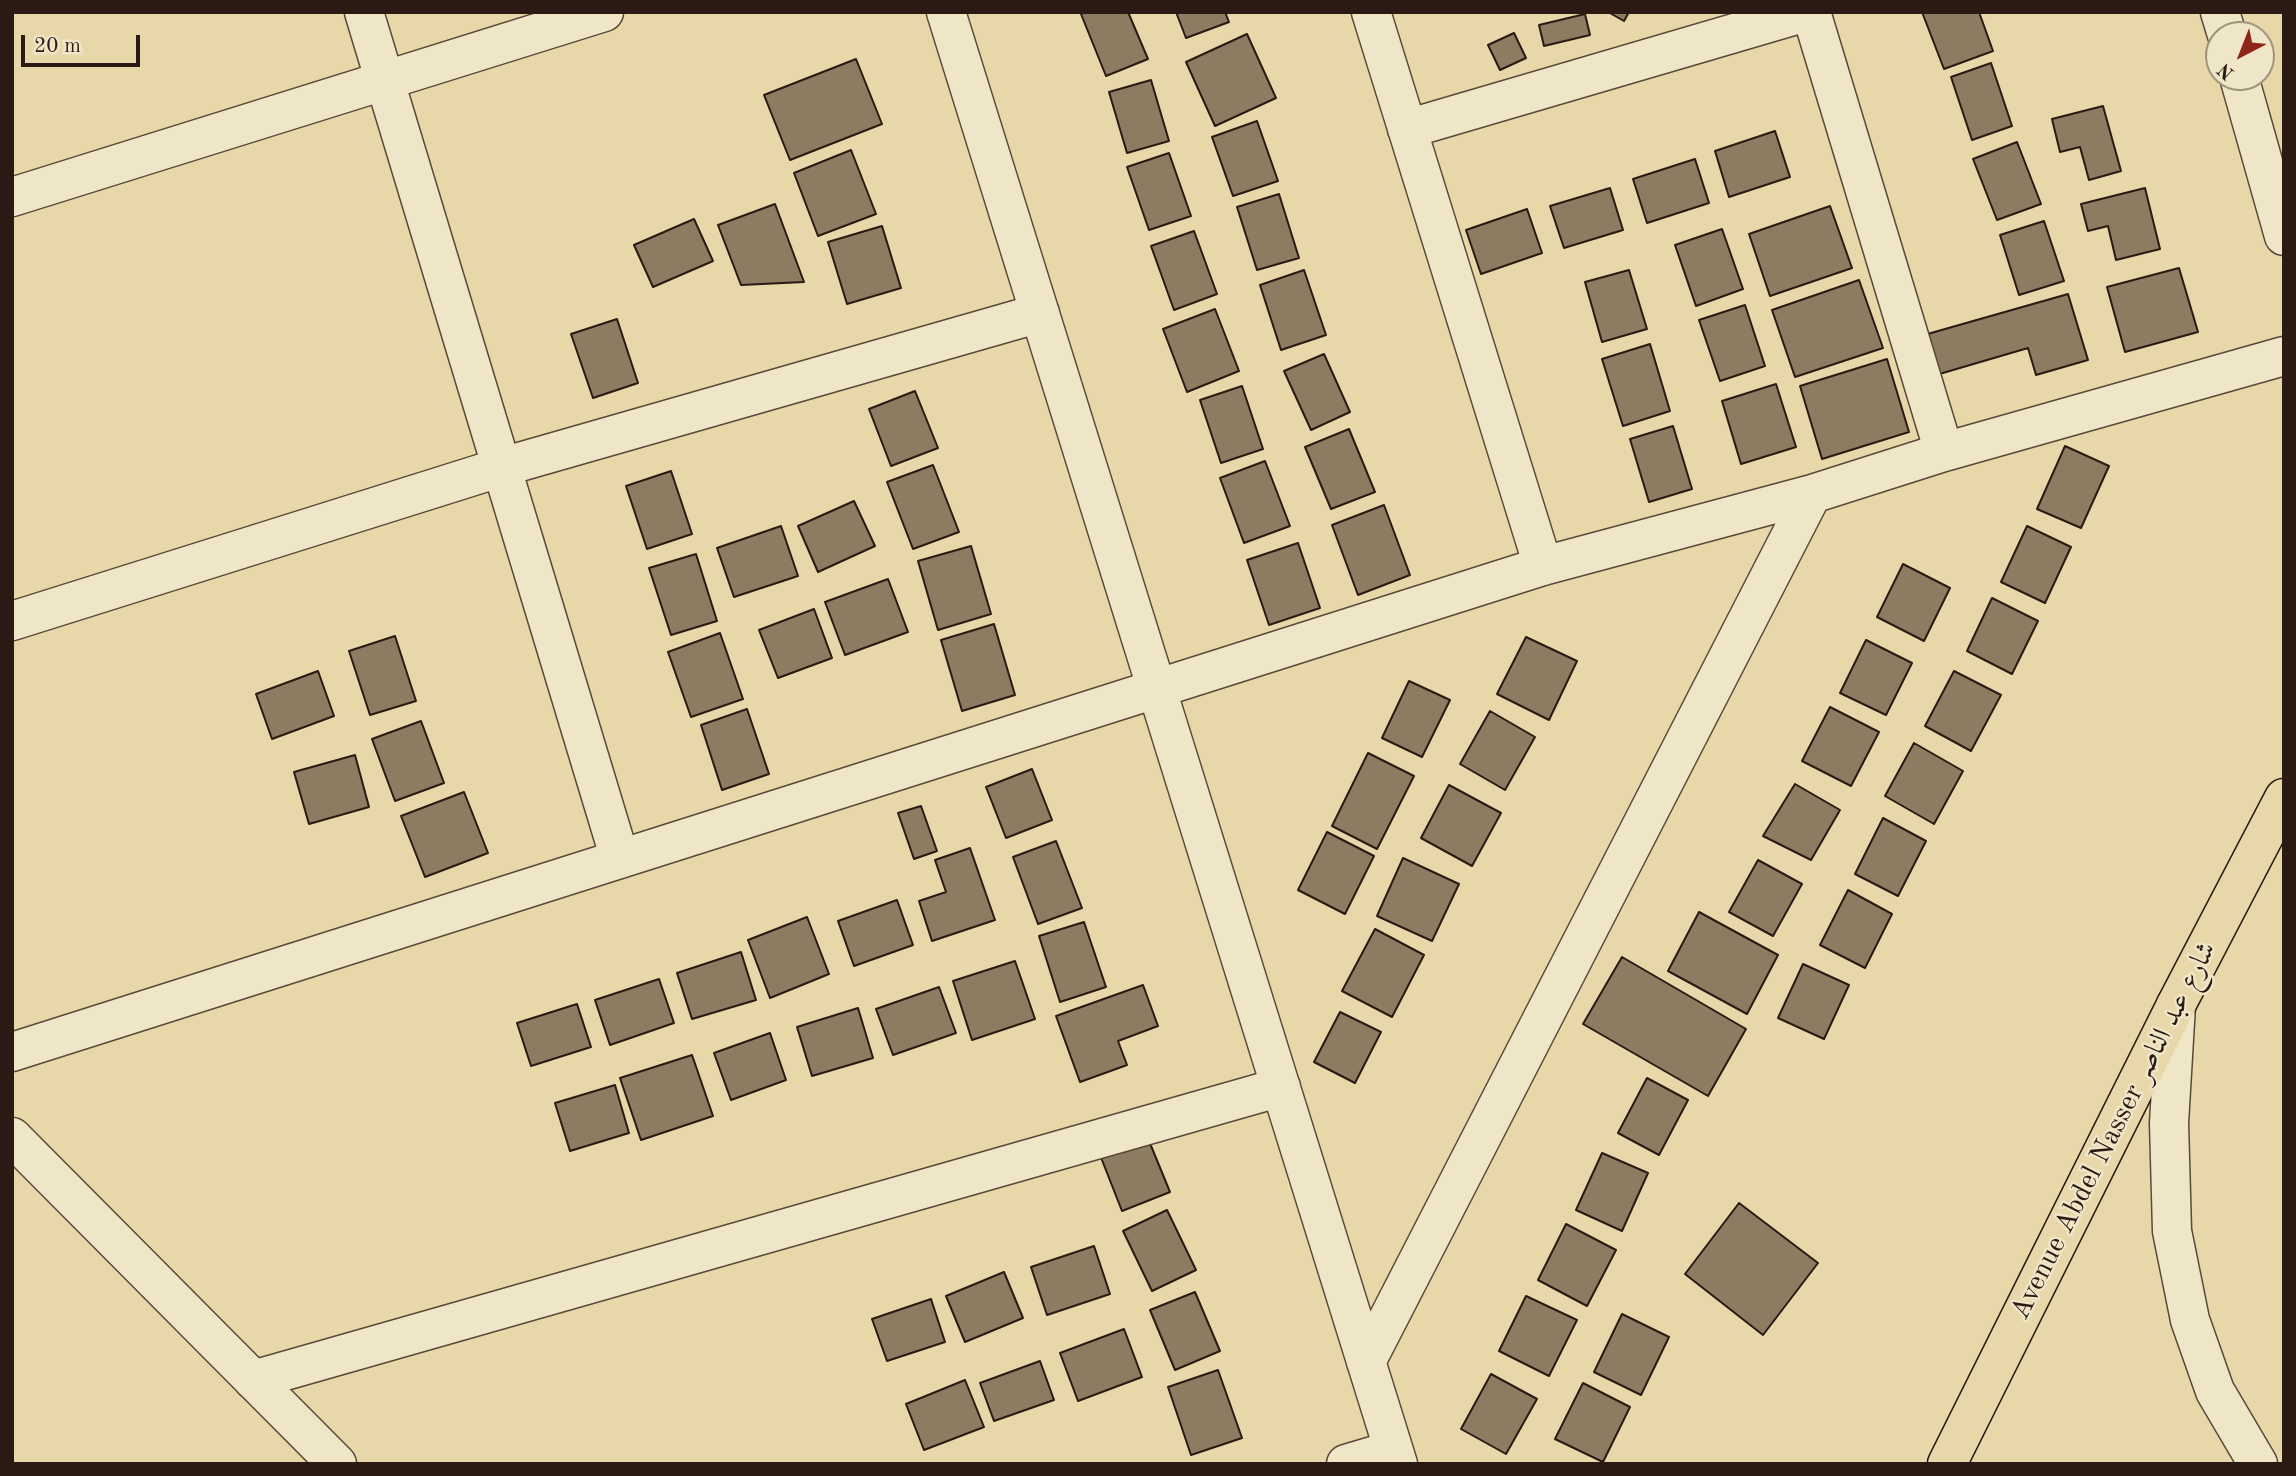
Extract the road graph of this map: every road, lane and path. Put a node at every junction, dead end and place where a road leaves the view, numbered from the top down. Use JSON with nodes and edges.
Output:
{"nodes":[{"id":1,"x":364,"y":12,"type":"edge"},
{"id":2,"x":604,"y":12,"type":"edge"},
{"id":3,"x":946,"y":12,"type":"edge"},
{"id":4,"x":1371,"y":12,"type":"edge"},
{"id":5,"x":1808,"y":12,"type":"edge"},
{"id":6,"x":385,"y":80,"type":"junction"},
{"id":7,"x":2243,"y":91,"type":"edge"},
{"id":8,"x":1407,"y":130,"type":"junction"},
{"id":9,"x":12,"y":197,"type":"edge"},
{"id":10,"x":2284,"y":236,"type":"edge"},
{"id":11,"x":1040,"y":313,"type":"junction"},
{"id":12,"x":2284,"y":356,"type":"edge"},
{"id":13,"x":1944,"y":452,"type":"junction"},
{"id":14,"x":502,"y":467,"type":"junction"},
{"id":15,"x":1812,"y":494,"type":"junction"},
{"id":16,"x":1543,"y":566,"type":"junction"},
{"id":17,"x":12,"y":621,"type":"edge"},
{"id":18,"x":1157,"y":689,"type":"junction"},
{"id":19,"x":2284,"y":798,"type":"edge"},
{"id":20,"x":620,"y":859,"type":"junction"},
{"id":21,"x":2176,"y":1005,"type":"junction"},
{"id":22,"x":12,"y":1052,"type":"edge"},
{"id":23,"x":1280,"y":1087,"type":"junction"},
{"id":24,"x":12,"y":1137,"type":"edge"},
{"id":25,"x":1366,"y":1362,"type":"junction"},
{"id":26,"x":253,"y":1380,"type":"junction"},
{"id":27,"x":1396,"y":1457,"type":"edge"},
{"id":28,"x":337,"y":1464,"type":"edge"},
{"id":29,"x":1346,"y":1464,"type":"edge"},
{"id":30,"x":1947,"y":1464,"type":"edge"},
{"id":31,"x":2258,"y":1464,"type":"edge"}],
"edges":[{"from":1,"to":6,"type":"street"},
{"from":2,"to":6,"type":"street"},
{"from":3,"to":11,"type":"street"},
{"from":4,"to":8,"type":"street"},
{"from":5,"to":8,"type":"street"},
{"from":5,"to":13,"type":"street"},
{"from":6,"to":9,"type":"street"},
{"from":6,"to":14,"type":"street"},
{"from":7,"to":10,"type":"street"},
{"from":8,"to":16,"type":"street"},
{"from":11,"to":14,"type":"street"},
{"from":11,"to":18,"type":"street"},
{"from":12,"to":13,"type":"street"},
{"from":13,"to":15,"type":"street"},
{"from":14,"to":17,"type":"street"},
{"from":14,"to":20,"type":"street"},
{"from":15,"to":16,"type":"street"},
{"from":15,"to":25,"type":"street"},
{"from":16,"to":18,"type":"street"},
{"from":18,"to":20,"type":"street"},
{"from":18,"to":23,"type":"street"},
{"from":19,"to":21,"type":"main road","name":"Avenue Abdel Nasser شارع عبد الناصر"},
{"from":20,"to":22,"type":"street"},
{"from":21,"to":30,"type":"main road","name":"Avenue Abdel Nasser شارع عبد الناصر"},
{"from":21,"to":31,"type":"street"},
{"from":23,"to":25,"type":"street"},
{"from":23,"to":26,"type":"street"},
{"from":24,"to":26,"type":"street"},
{"from":25,"to":27,"type":"street"},
{"from":26,"to":28,"type":"street"},
{"from":27,"to":29,"type":"street"}]}
